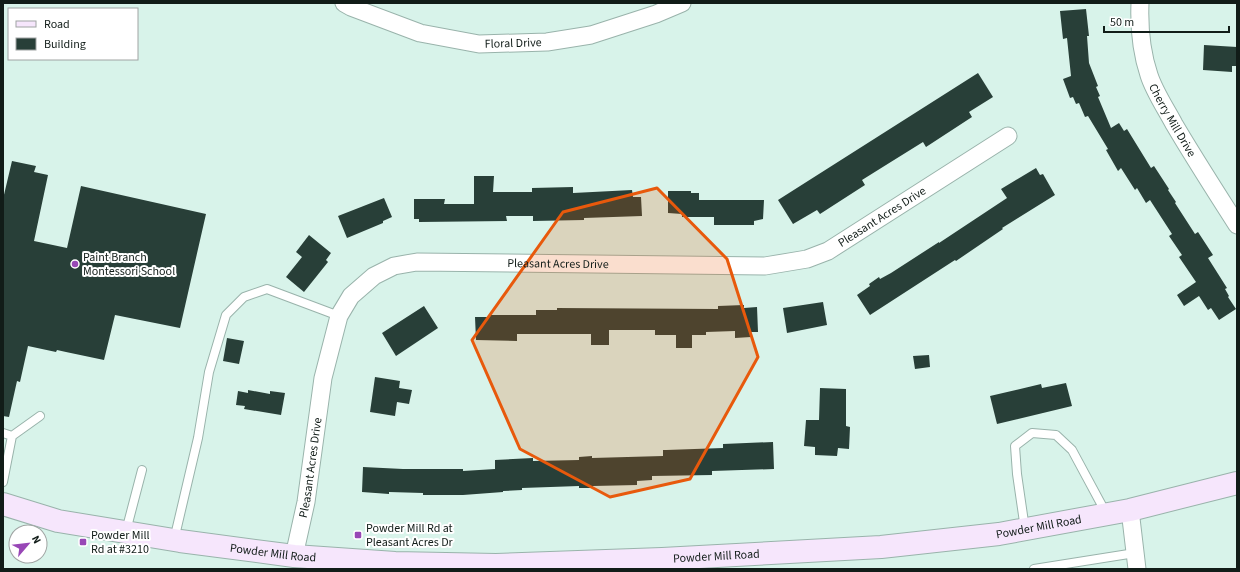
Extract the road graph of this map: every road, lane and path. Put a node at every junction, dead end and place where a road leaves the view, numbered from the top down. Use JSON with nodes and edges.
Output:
{"nodes":[{"id":1,"x":344,"y":3,"type":"edge"},
{"id":2,"x":682,"y":3,"type":"edge"},
{"id":3,"x":1140,"y":3,"type":"edge"},
{"id":4,"x":1008,"y":136,"type":"dead end"},
{"id":5,"x":1237,"y":225,"type":"edge"},
{"id":6,"x":339,"y":316,"type":"junction"},
{"id":7,"x":40,"y":416,"type":"dead end"},
{"id":8,"x":3,"y":434,"type":"edge"},
{"id":9,"x":12,"y":436,"type":"junction"},
{"id":10,"x":142,"y":470,"type":"dead end"},
{"id":11,"x":3,"y":482,"type":"edge"},
{"id":12,"x":1237,"y":483,"type":"edge"},
{"id":13,"x":3,"y":504,"type":"edge"},
{"id":14,"x":1130,"y":510,"type":"junction"},
{"id":15,"x":1106,"y":514,"type":"junction"},
{"id":16,"x":1025,"y":529,"type":"junction"},
{"id":17,"x":126,"y":532,"type":"junction"},
{"id":18,"x":174,"y":540,"type":"junction"},
{"id":19,"x":294,"y":556,"type":"junction"},
{"id":20,"x":1136,"y":561,"type":"edge"},
{"id":21,"x":662,"y":564,"type":"edge"},
{"id":22,"x":1034,"y":569,"type":"edge"}],
"edges":[{"from":1,"to":2,"type":"street","name":"Floral Drive"},
{"from":3,"to":5,"type":"street","name":"Cherry Mill Drive"},
{"from":4,"to":6,"type":"street","name":"Pleasant Acres Drive"},
{"from":6,"to":18,"type":"lane"},
{"from":6,"to":19,"type":"street","name":"Pleasant Acres Drive"},
{"from":7,"to":9,"type":"lane"},
{"from":8,"to":9,"type":"lane"},
{"from":9,"to":11,"type":"lane"},
{"from":10,"to":17,"type":"lane"},
{"from":12,"to":14,"type":"main road","name":"Powder Mill Road"},
{"from":13,"to":17,"type":"main road","name":"Powder Mill Road"},
{"from":14,"to":15,"type":"main road","name":"Powder Mill Road"},
{"from":14,"to":20,"type":"street"},
{"from":15,"to":16,"type":"main road","name":"Powder Mill Road"},
{"from":15,"to":16,"type":"lane"},
{"from":16,"to":21,"type":"main road","name":"Powder Mill Road"},
{"from":17,"to":18,"type":"main road","name":"Powder Mill Road"},
{"from":18,"to":19,"type":"main road","name":"Powder Mill Road"},
{"from":19,"to":21,"type":"main road","name":"Powder Mill Road"},
{"from":20,"to":22,"type":"lane"}]}
